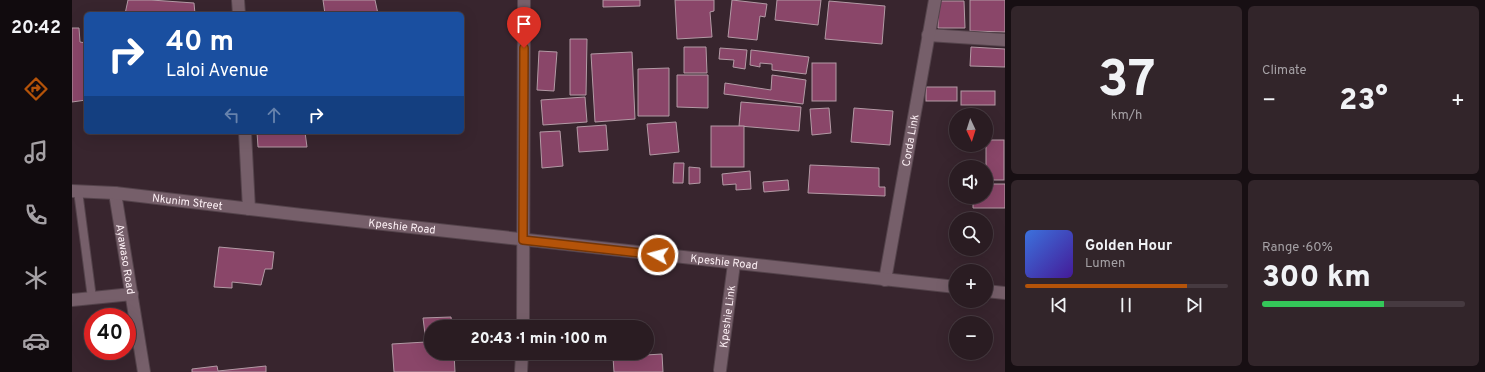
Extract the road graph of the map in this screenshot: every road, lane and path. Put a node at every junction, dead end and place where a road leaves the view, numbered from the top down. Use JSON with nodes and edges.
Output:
{"nodes":[{"id":1,"x":238,"y":0,"type":"edge"},
{"id":2,"x":524,"y":0,"type":"edge"},
{"id":3,"x":935,"y":0,"type":"edge"},
{"id":4,"x":239,"y":12,"type":"edge"},
{"id":5,"x":928,"y":35,"type":"junction"},
{"id":6,"x":1005,"y":40,"type":"edge"},
{"id":7,"x":245,"y":134,"type":"edge"},
{"id":8,"x":75,"y":191,"type":"edge"},
{"id":9,"x":115,"y":193,"type":"junction"},
{"id":10,"x":249,"y":209,"type":"junction"},
{"id":11,"x":302,"y":215,"type":"joint"},
{"id":12,"x":523,"y":240,"type":"junction"},
{"id":13,"x":734,"y":264,"type":"junction"},
{"id":14,"x":885,"y":280,"type":"junction"},
{"id":15,"x":949,"y":287,"type":"edge"},
{"id":16,"x":993,"y":292,"type":"edge"},
{"id":17,"x":1005,"y":293,"type":"edge"},
{"id":18,"x":132,"y":294,"type":"junction"},
{"id":19,"x":92,"y":298,"type":"junction"},
{"id":20,"x":72,"y":300,"type":"edge"},
{"id":21,"x":523,"y":320,"type":"edge"},
{"id":22,"x":522,"y":360,"type":"edge"},
{"id":23,"x":720,"y":370,"type":"dead end"},
{"id":24,"x":144,"y":372,"type":"edge"},
{"id":25,"x":521,"y":372,"type":"edge"}],
"edges":[{"from":1,"to":4,"type":"street"},
{"from":2,"to":12,"type":"street"},
{"from":3,"to":5,"type":"street","name":"Corda Link"},
{"from":5,"to":6,"type":"street"},
{"from":5,"to":14,"type":"street","name":"Corda Link"},
{"from":7,"to":10,"type":"street"},
{"from":8,"to":9,"type":"street","name":"Nkunim Street"},
{"from":8,"to":19,"type":"lane"},
{"from":9,"to":10,"type":"street","name":"Nkunim Street"},
{"from":9,"to":18,"type":"street","name":"Ayawaso Road"},
{"from":10,"to":11,"type":"street","name":"Nkunim Street"},
{"from":11,"to":12,"type":"street","name":"Kpeshie Road"},
{"from":12,"to":13,"type":"street","name":"Kpeshie Road"},
{"from":12,"to":21,"type":"street"},
{"from":13,"to":14,"type":"street","name":"Kpeshie Road"},
{"from":13,"to":23,"type":"street","name":"Kpeshie Link"},
{"from":14,"to":15,"type":"street","name":"Kpeshie Road"},
{"from":16,"to":17,"type":"street"},
{"from":18,"to":19,"type":"street"},
{"from":18,"to":24,"type":"street","name":"Ayawaso Road"},
{"from":19,"to":20,"type":"street"},
{"from":22,"to":25,"type":"street"}]}
